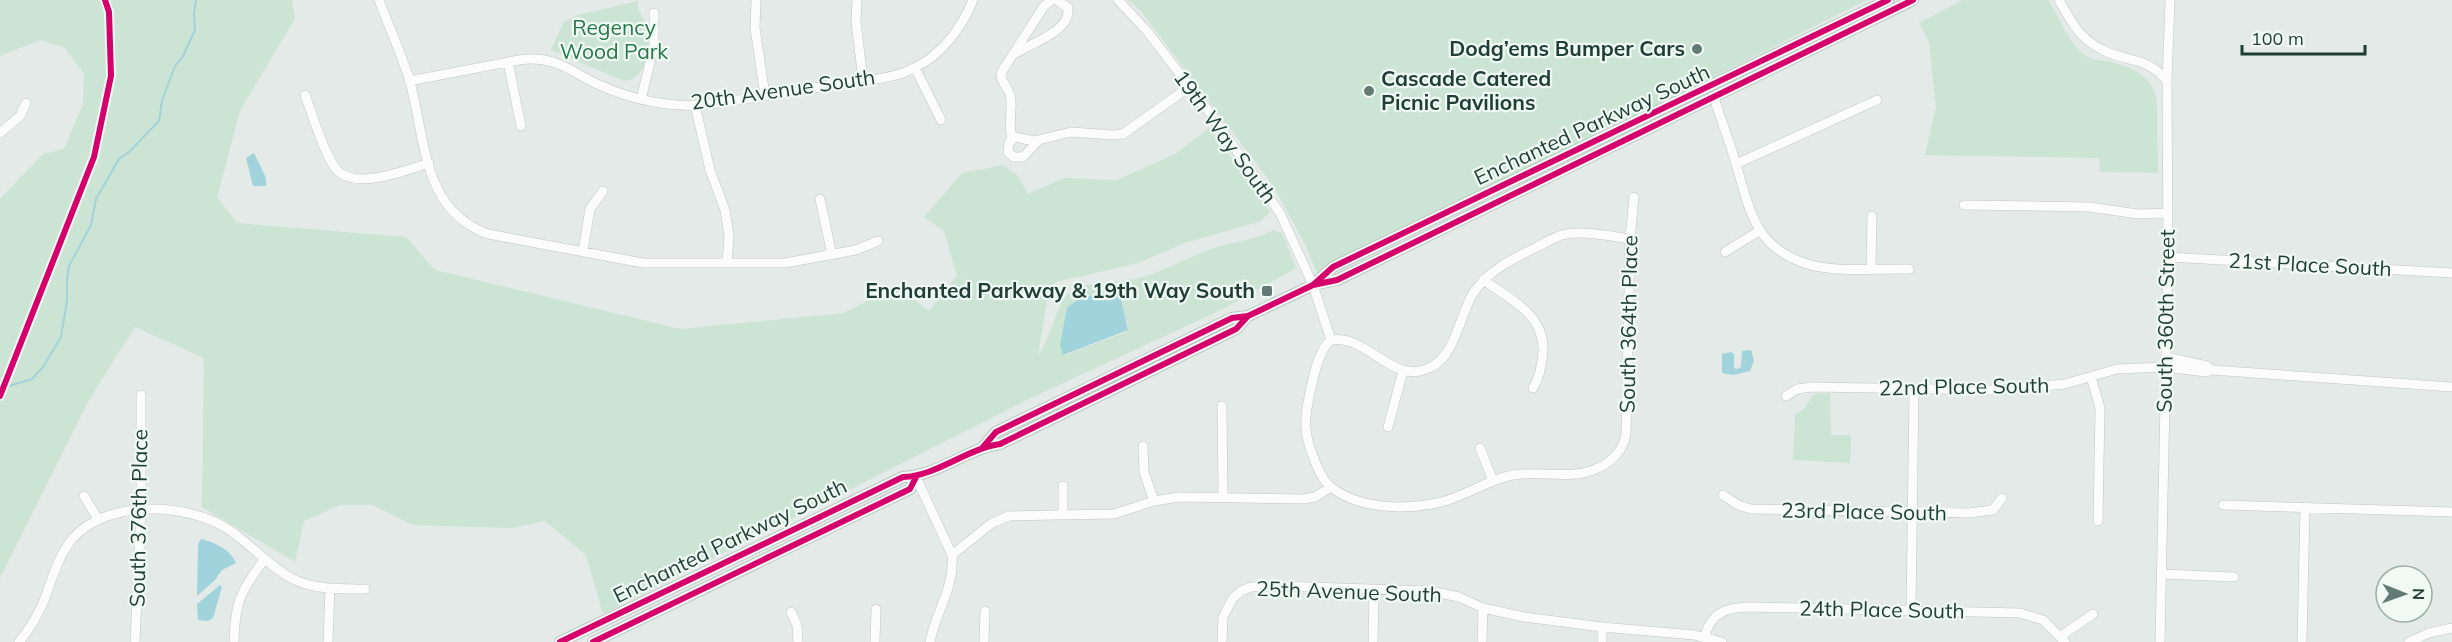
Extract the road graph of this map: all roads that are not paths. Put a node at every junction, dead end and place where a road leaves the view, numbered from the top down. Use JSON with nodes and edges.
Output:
{"nodes":[{"id":1,"x":379,"y":0,"type":"edge"},
{"id":2,"x":756,"y":0,"type":"edge"},
{"id":3,"x":857,"y":0,"type":"edge"},
{"id":4,"x":973,"y":0,"type":"edge"},
{"id":5,"x":1055,"y":0,"type":"edge"},
{"id":6,"x":1118,"y":0,"type":"edge"},
{"id":7,"x":1888,"y":0,"type":"edge"},
{"id":8,"x":1913,"y":0,"type":"edge"},
{"id":9,"x":2059,"y":0,"type":"edge"},
{"id":10,"x":2170,"y":0,"type":"edge"},
{"id":11,"x":654,"y":13,"type":"dead end"},
{"id":12,"x":1014,"y":55,"type":"junction"},
{"id":13,"x":508,"y":62,"type":"junction"},
{"id":14,"x":1756,"y":65,"type":"junction"},
{"id":15,"x":915,"y":68,"type":"junction"},
{"id":16,"x":410,"y":81,"type":"junction"},
{"id":17,"x":863,"y":81,"type":"junction"},
{"id":18,"x":2167,"y":81,"type":"junction"},
{"id":19,"x":1189,"y":87,"type":"junction"},
{"id":20,"x":305,"y":95,"type":"dead end"},
{"id":21,"x":765,"y":95,"type":"junction"},
{"id":22,"x":1714,"y":98,"type":"junction"},
{"id":23,"x":641,"y":99,"type":"junction"},
{"id":24,"x":1876,"y":100,"type":"dead end"},
{"id":25,"x":26,"y":103,"type":"dead end"},
{"id":26,"x":695,"y":105,"type":"junction"},
{"id":27,"x":941,"y":120,"type":"dead end"},
{"id":28,"x":521,"y":126,"type":"dead end"},
{"id":29,"x":0,"y":133,"type":"edge"},
{"id":30,"x":1012,"y":139,"type":"junction"},
{"id":31,"x":1039,"y":140,"type":"junction"},
{"id":32,"x":429,"y":163,"type":"junction"},
{"id":33,"x":1736,"y":164,"type":"junction"},
{"id":34,"x":603,"y":191,"type":"dead end"},
{"id":35,"x":1634,"y":197,"type":"dead end"},
{"id":36,"x":820,"y":200,"type":"dead end"},
{"id":37,"x":1964,"y":205,"type":"dead end"},
{"id":38,"x":2168,"y":213,"type":"junction"},
{"id":39,"x":1872,"y":216,"type":"dead end"},
{"id":40,"x":1759,"y":231,"type":"junction"},
{"id":41,"x":1630,"y":238,"type":"junction"},
{"id":42,"x":878,"y":241,"type":"dead end"},
{"id":43,"x":583,"y":251,"type":"junction"},
{"id":44,"x":1725,"y":252,"type":"dead end"},
{"id":45,"x":832,"y":255,"type":"junction"},
{"id":46,"x":2168,"y":257,"type":"junction"},
{"id":47,"x":728,"y":263,"type":"junction"},
{"id":48,"x":1871,"y":268,"type":"junction"},
{"id":49,"x":1909,"y":269,"type":"dead end"},
{"id":50,"x":2452,"y":273,"type":"edge"},
{"id":51,"x":1483,"y":280,"type":"junction"},
{"id":52,"x":1313,"y":285,"type":"junction"},
{"id":53,"x":1331,"y":340,"type":"junction"},
{"id":54,"x":2166,"y":357,"type":"junction"},
{"id":55,"x":2166,"y":367,"type":"junction"},
{"id":56,"x":2212,"y":370,"type":"junction"},
{"id":57,"x":1402,"y":371,"type":"junction"},
{"id":58,"x":2091,"y":377,"type":"junction"},
{"id":59,"x":2452,"y":387,"type":"edge"},
{"id":60,"x":1533,"y":388,"type":"dead end"},
{"id":61,"x":1914,"y":389,"type":"junction"},
{"id":62,"x":141,"y":395,"type":"dead end"},
{"id":63,"x":1786,"y":396,"type":"dead end"},
{"id":64,"x":1222,"y":406,"type":"dead end"},
{"id":65,"x":1388,"y":426,"type":"dead end"},
{"id":66,"x":1143,"y":447,"type":"dead end"},
{"id":67,"x":1480,"y":448,"type":"dead end"},
{"id":68,"x":916,"y":477,"type":"junction"},
{"id":69,"x":1493,"y":481,"type":"junction"},
{"id":70,"x":1063,"y":486,"type":"dead end"},
{"id":71,"x":1331,"y":487,"type":"junction"},
{"id":72,"x":1723,"y":495,"type":"dead end"},
{"id":73,"x":84,"y":496,"type":"dead end"},
{"id":74,"x":1223,"y":497,"type":"junction"},
{"id":75,"x":2002,"y":498,"type":"dead end"},
{"id":76,"x":1154,"y":501,"type":"junction"},
{"id":77,"x":2223,"y":505,"type":"dead end"},
{"id":78,"x":2305,"y":507,"type":"junction"},
{"id":79,"x":141,"y":510,"type":"junction"},
{"id":80,"x":1913,"y":512,"type":"junction"},
{"id":81,"x":2452,"y":512,"type":"edge"},
{"id":82,"x":1063,"y":514,"type":"junction"},
{"id":83,"x":99,"y":519,"type":"junction"},
{"id":84,"x":2098,"y":521,"type":"dead end"},
{"id":85,"x":952,"y":555,"type":"junction"},
{"id":86,"x":264,"y":560,"type":"junction"},
{"id":87,"x":2161,"y":574,"type":"junction"},
{"id":88,"x":2234,"y":577,"type":"dead end"},
{"id":89,"x":330,"y":588,"type":"junction"},
{"id":90,"x":365,"y":589,"type":"dead end"},
{"id":91,"x":1374,"y":590,"type":"junction"},
{"id":92,"x":1483,"y":608,"type":"junction"},
{"id":93,"x":876,"y":609,"type":"dead end"},
{"id":94,"x":985,"y":611,"type":"dead end"},
{"id":95,"x":1911,"y":611,"type":"junction"},
{"id":96,"x":791,"y":612,"type":"dead end"},
{"id":97,"x":2093,"y":614,"type":"dead end"},
{"id":98,"x":1602,"y":627,"type":"junction"},
{"id":99,"x":2452,"y":628,"type":"edge"},
{"id":100,"x":1705,"y":637,"type":"junction"},
{"id":101,"x":608,"y":639,"type":"edge"},
{"id":102,"x":2063,"y":639,"type":"edge"},
{"id":103,"x":19,"y":642,"type":"edge"},
{"id":104,"x":135,"y":642,"type":"edge"},
{"id":105,"x":234,"y":642,"type":"edge"},
{"id":106,"x":328,"y":642,"type":"edge"},
{"id":107,"x":560,"y":642,"type":"edge"},
{"id":108,"x":593,"y":642,"type":"edge"},
{"id":109,"x":798,"y":642,"type":"edge"},
{"id":110,"x":875,"y":642,"type":"edge"},
{"id":111,"x":930,"y":642,"type":"edge"},
{"id":112,"x":984,"y":642,"type":"edge"},
{"id":113,"x":1222,"y":642,"type":"edge"},
{"id":114,"x":1373,"y":642,"type":"edge"},
{"id":115,"x":1482,"y":642,"type":"edge"},
{"id":116,"x":1602,"y":642,"type":"edge"},
{"id":117,"x":1722,"y":642,"type":"edge"},
{"id":118,"x":2160,"y":642,"type":"edge"},
{"id":119,"x":2302,"y":642,"type":"edge"},
{"id":120,"x":2409,"y":642,"type":"edge"}],
"edges":[{"from":1,"to":16,"type":"street"},
{"from":2,"to":21,"type":"street"},
{"from":3,"to":17,"type":"street"},
{"from":4,"to":15,"type":"street"},
{"from":5,"to":12,"type":"street"},
{"from":5,"to":12,"type":"street"},
{"from":6,"to":19,"type":"street","name":"19th Way South"},
{"from":7,"to":14,"type":"main road","name":"Enchanted Parkway South"},
{"from":8,"to":22,"type":"main road","name":"Enchanted Parkway South"},
{"from":9,"to":18,"type":"street"},
{"from":10,"to":18,"type":"street","name":"South 360th Street"},
{"from":11,"to":23,"type":"street"},
{"from":12,"to":30,"type":"street"},
{"from":13,"to":16,"type":"street","name":"20th Avenue South"},
{"from":13,"to":23,"type":"street","name":"20th Avenue South"},
{"from":13,"to":28,"type":"street"},
{"from":14,"to":22,"type":"main road"},
{"from":14,"to":52,"type":"main road","name":"Enchanted Parkway South"},
{"from":15,"to":17,"type":"street","name":"20th Avenue South"},
{"from":15,"to":27,"type":"street"},
{"from":16,"to":32,"type":"street"},
{"from":17,"to":21,"type":"street","name":"20th Avenue South"},
{"from":18,"to":38,"type":"street","name":"South 360th Street"},
{"from":19,"to":31,"type":"street"},
{"from":19,"to":52,"type":"street","name":"19th Way South"},
{"from":20,"to":32,"type":"street"},
{"from":21,"to":26,"type":"street","name":"20th Avenue South"},
{"from":22,"to":33,"type":"street"},
{"from":22,"to":52,"type":"main road","name":"Enchanted Parkway South"},
{"from":23,"to":26,"type":"street","name":"20th Avenue South"},
{"from":24,"to":33,"type":"street"},
{"from":25,"to":29,"type":"street"},
{"from":26,"to":47,"type":"street"},
{"from":30,"to":31,"type":"street"},
{"from":30,"to":31,"type":"street"},
{"from":32,"to":43,"type":"street"},
{"from":33,"to":40,"type":"street"},
{"from":34,"to":43,"type":"street"},
{"from":35,"to":41,"type":"street","name":"South 364th Place"},
{"from":36,"to":45,"type":"street"},
{"from":37,"to":38,"type":"street"},
{"from":38,"to":46,"type":"street","name":"South 360th Street"},
{"from":39,"to":48,"type":"street"},
{"from":40,"to":44,"type":"street"},
{"from":40,"to":48,"type":"street"},
{"from":41,"to":51,"type":"street"},
{"from":41,"to":69,"type":"street","name":"South 364th Place"},
{"from":42,"to":45,"type":"street"},
{"from":43,"to":47,"type":"street"},
{"from":45,"to":47,"type":"street"},
{"from":46,"to":50,"type":"street","name":"21st Place South"},
{"from":46,"to":54,"type":"street","name":"South 360th Street"},
{"from":48,"to":49,"type":"street"},
{"from":51,"to":57,"type":"street"},
{"from":51,"to":60,"type":"street"},
{"from":52,"to":53,"type":"street","name":"19th Way South"},
{"from":52,"to":68,"type":"main road","name":"Enchanted Parkway South"},
{"from":53,"to":57,"type":"street"},
{"from":53,"to":71,"type":"street"},
{"from":54,"to":55,"type":"street","name":"South 360th Street"},
{"from":54,"to":56,"type":"street","name":"22nd Place South"},
{"from":55,"to":56,"type":"street","name":"22nd Place South"},
{"from":55,"to":58,"type":"street","name":"22nd Place South"},
{"from":55,"to":87,"type":"street","name":"South 360th Street"},
{"from":56,"to":59,"type":"street","name":"22nd Place South"},
{"from":57,"to":65,"type":"street"},
{"from":58,"to":61,"type":"street","name":"22nd Place South"},
{"from":58,"to":84,"type":"street"},
{"from":61,"to":63,"type":"street","name":"22nd Place South"},
{"from":61,"to":80,"type":"street"},
{"from":62,"to":79,"type":"street","name":"South 376th Place"},
{"from":64,"to":74,"type":"street"},
{"from":66,"to":76,"type":"street"},
{"from":67,"to":69,"type":"street"},
{"from":68,"to":85,"type":"street"},
{"from":68,"to":101,"type":"main road","name":"Enchanted Parkway South"},
{"from":68,"to":107,"type":"main road","name":"Enchanted Parkway South"},
{"from":69,"to":71,"type":"street"},
{"from":70,"to":82,"type":"street"},
{"from":71,"to":74,"type":"street"},
{"from":72,"to":80,"type":"street","name":"23rd Place South"},
{"from":73,"to":83,"type":"street"},
{"from":74,"to":76,"type":"street"},
{"from":75,"to":80,"type":"street","name":"23rd Place South"},
{"from":76,"to":82,"type":"street"},
{"from":77,"to":78,"type":"street"},
{"from":78,"to":81,"type":"street"},
{"from":78,"to":119,"type":"street"},
{"from":79,"to":83,"type":"street"},
{"from":79,"to":86,"type":"street"},
{"from":79,"to":104,"type":"street","name":"South 376th Place"},
{"from":80,"to":95,"type":"street"},
{"from":82,"to":85,"type":"street"},
{"from":83,"to":103,"type":"street"},
{"from":85,"to":111,"type":"street"},
{"from":86,"to":89,"type":"street"},
{"from":86,"to":105,"type":"street"},
{"from":87,"to":88,"type":"street"},
{"from":87,"to":118,"type":"street","name":"South 360th Street"},
{"from":89,"to":90,"type":"street"},
{"from":89,"to":106,"type":"street"},
{"from":91,"to":92,"type":"street","name":"25th Avenue South"},
{"from":91,"to":113,"type":"street","name":"25th Avenue South"},
{"from":91,"to":114,"type":"street"},
{"from":92,"to":98,"type":"street","name":"25th Avenue South"},
{"from":92,"to":115,"type":"street"},
{"from":93,"to":110,"type":"street"},
{"from":94,"to":112,"type":"street"},
{"from":95,"to":100,"type":"street","name":"24th Place South"},
{"from":95,"to":102,"type":"street","name":"24th Place South"},
{"from":96,"to":109,"type":"street"},
{"from":97,"to":102,"type":"street"},
{"from":98,"to":100,"type":"street","name":"25th Avenue South"},
{"from":98,"to":116,"type":"street"},
{"from":99,"to":120,"type":"street"},
{"from":100,"to":117,"type":"street","name":"25th Avenue South"},
{"from":101,"to":108,"type":"main road","name":"Enchanted Parkway South"}]}
